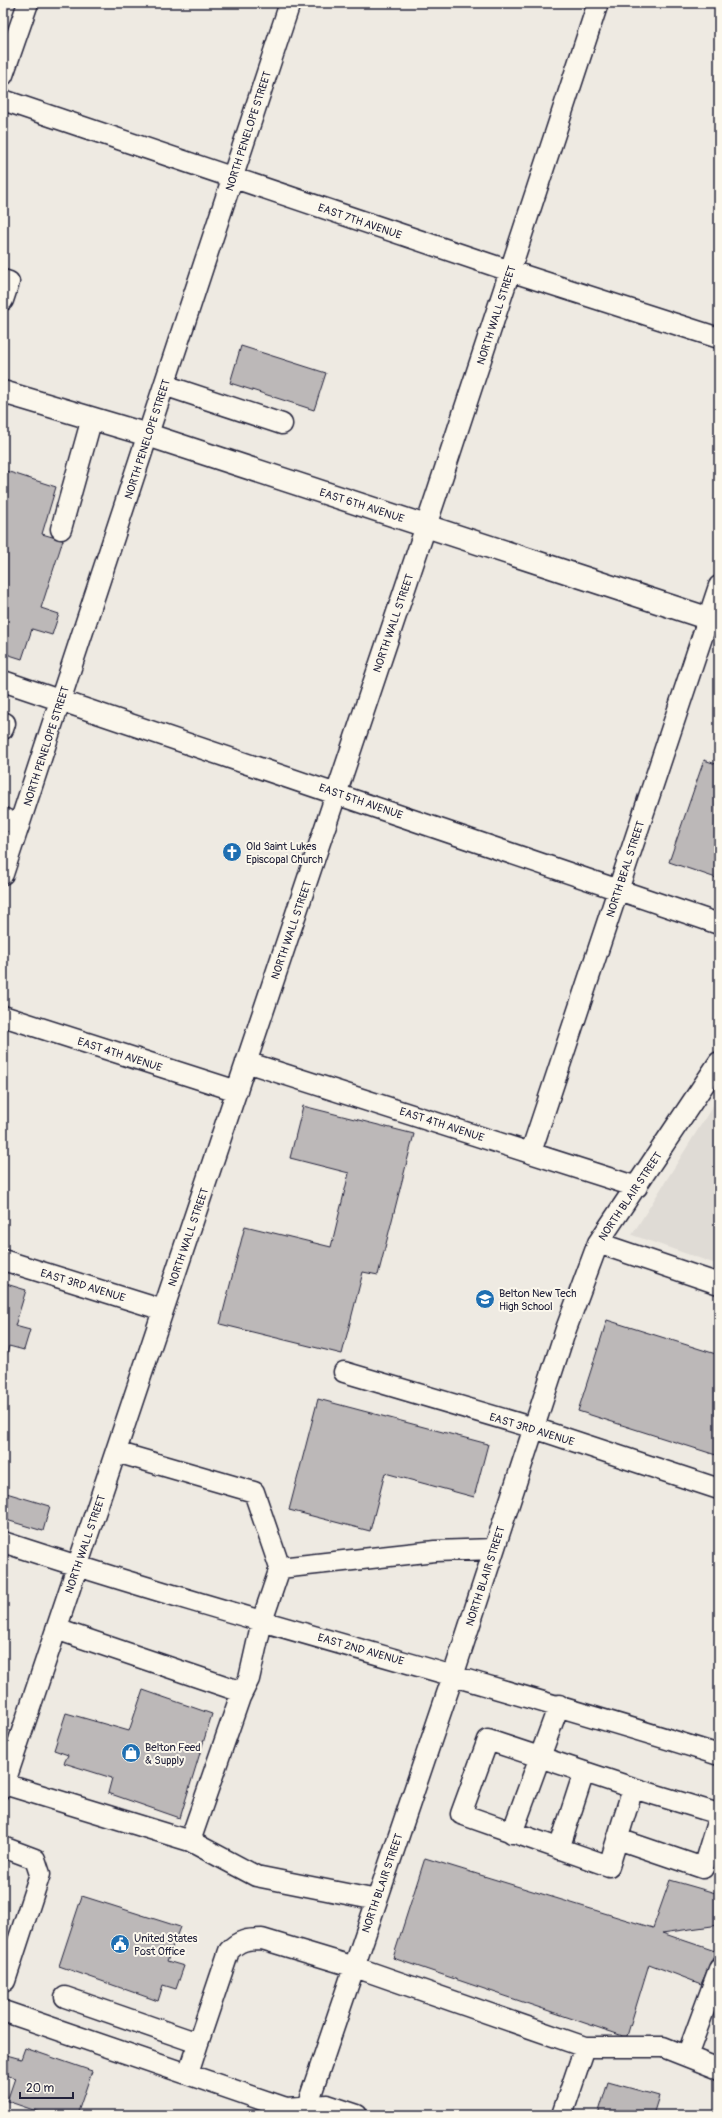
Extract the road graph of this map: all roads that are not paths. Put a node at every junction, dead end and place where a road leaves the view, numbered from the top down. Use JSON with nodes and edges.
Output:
{"nodes":[{"id":1,"x":28,"y":3,"type":"edge"},
{"id":2,"x":290,"y":3,"type":"edge"},
{"id":3,"x":598,"y":3,"type":"edge"},
{"id":4,"x":3,"y":75,"type":"edge"},
{"id":5,"x":3,"y":100,"type":"edge"},
{"id":6,"x":232,"y":178,"type":"junction"},
{"id":7,"x":510,"y":271,"type":"junction"},
{"id":8,"x":3,"y":280,"type":"edge"},
{"id":9,"x":3,"y":300,"type":"edge"},
{"id":10,"x":719,"y":338,"type":"edge"},
{"id":11,"x":164,"y":386,"type":"junction"},
{"id":12,"x":3,"y":392,"type":"edge"},
{"id":13,"x":92,"y":418,"type":"junction"},
{"id":14,"x":282,"y":424,"type":"dead end"},
{"id":15,"x":148,"y":435,"type":"junction"},
{"id":16,"x":426,"y":526,"type":"junction"},
{"id":17,"x":61,"y":529,"type":"dead end"},
{"id":18,"x":719,"y":586,"type":"edge"},
{"id":19,"x":714,"y":620,"type":"edge"},
{"id":20,"x":3,"y":681,"type":"edge"},
{"id":21,"x":61,"y":702,"type":"junction"},
{"id":22,"x":3,"y":722,"type":"edge"},
{"id":23,"x":3,"y":729,"type":"edge"},
{"id":24,"x":337,"y":793,"type":"junction"},
{"id":25,"x":11,"y":822,"type":"edge"},
{"id":26,"x":3,"y":874,"type":"edge"},
{"id":27,"x":618,"y":889,"type":"junction"},
{"id":28,"x":719,"y":924,"type":"edge"},
{"id":29,"x":3,"y":1016,"type":"edge"},
{"id":30,"x":246,"y":1062,"type":"junction"},
{"id":31,"x":719,"y":1062,"type":"edge"},
{"id":32,"x":237,"y":1091,"type":"junction"},
{"id":33,"x":531,"y":1152,"type":"junction"},
{"id":34,"x":637,"y":1187,"type":"junction"},
{"id":35,"x":598,"y":1243,"type":"junction"},
{"id":36,"x":3,"y":1260,"type":"edge"},
{"id":37,"x":719,"y":1284,"type":"edge"},
{"id":38,"x":163,"y":1310,"type":"junction"},
{"id":39,"x":344,"y":1372,"type":"dead end"},
{"id":40,"x":534,"y":1428,"type":"junction"},
{"id":41,"x":116,"y":1452,"type":"junction"},
{"id":42,"x":719,"y":1489,"type":"edge"},
{"id":43,"x":3,"y":1542,"type":"edge"},
{"id":44,"x":494,"y":1548,"type":"junction"},
{"id":45,"x":77,"y":1566,"type":"junction"},
{"id":46,"x":280,"y":1568,"type":"junction"},
{"id":47,"x":262,"y":1621,"type":"junction"},
{"id":48,"x":56,"y":1629,"type":"junction"},
{"id":49,"x":453,"y":1676,"type":"junction"},
{"id":50,"x":242,"y":1692,"type":"junction"},
{"id":51,"x":559,"y":1705,"type":"junction"},
{"id":52,"x":719,"y":1754,"type":"edge"},
{"id":53,"x":539,"y":1757,"type":"junction"},
{"id":54,"x":584,"y":1772,"type":"junction"},
{"id":55,"x":4,"y":1786,"type":"edge"},
{"id":56,"x":634,"y":1788,"type":"junction"},
{"id":57,"x":719,"y":1815,"type":"edge"},
{"id":58,"x":512,"y":1833,"type":"junction"},
{"id":59,"x":618,"y":1839,"type":"junction"},
{"id":60,"x":190,"y":1842,"type":"junction"},
{"id":61,"x":3,"y":1847,"type":"edge"},
{"id":62,"x":558,"y":1849,"type":"junction"},
{"id":63,"x":377,"y":1900,"type":"junction"},
{"id":64,"x":355,"y":1967,"type":"junction"},
{"id":65,"x":719,"y":1970,"type":"edge"},
{"id":66,"x":4,"y":1982,"type":"edge"},
{"id":67,"x":65,"y":1998,"type":"dead end"},
{"id":68,"x":3,"y":2010,"type":"edge"},
{"id":69,"x":198,"y":2043,"type":"junction"},
{"id":70,"x":585,"y":2047,"type":"junction"},
{"id":71,"x":687,"y":2056,"type":"junction"},
{"id":72,"x":719,"y":2069,"type":"edge"},
{"id":73,"x":188,"y":2074,"type":"junction"},
{"id":74,"x":306,"y":2110,"type":"edge"},
{"id":75,"x":357,"y":2115,"type":"edge"},
{"id":76,"x":562,"y":2115,"type":"edge"}],
"edges":[{"from":1,"to":4,"type":"street"},
{"from":2,"to":6,"type":"street","name":"NORTH PENELOPE STREET"},
{"from":3,"to":7,"type":"street","name":"NORTH WALL STREET"},
{"from":5,"to":6,"type":"street","name":"EAST 7TH AVENUE"},
{"from":6,"to":7,"type":"street","name":"EAST 7TH AVENUE"},
{"from":6,"to":11,"type":"street","name":"NORTH PENELOPE STREET"},
{"from":7,"to":10,"type":"street","name":"EAST 7TH AVENUE"},
{"from":7,"to":16,"type":"street","name":"NORTH WALL STREET"},
{"from":8,"to":9,"type":"street"},
{"from":11,"to":14,"type":"street"},
{"from":11,"to":15,"type":"street","name":"NORTH PENELOPE STREET"},
{"from":12,"to":13,"type":"main road","name":"EAST 6TH AVENUE"},
{"from":13,"to":15,"type":"main road","name":"EAST 6TH AVENUE"},
{"from":13,"to":17,"type":"street"},
{"from":15,"to":16,"type":"main road","name":"EAST 6TH AVENUE"},
{"from":15,"to":21,"type":"street","name":"NORTH PENELOPE STREET"},
{"from":16,"to":19,"type":"main road","name":"EAST 6TH AVENUE"},
{"from":16,"to":24,"type":"street","name":"NORTH WALL STREET"},
{"from":18,"to":19,"type":"street","name":"NORTH BEAL STREET"},
{"from":19,"to":27,"type":"street","name":"NORTH BEAL STREET"},
{"from":20,"to":21,"type":"street","name":"EAST 5TH AVENUE"},
{"from":21,"to":24,"type":"street","name":"EAST 5TH AVENUE"},
{"from":21,"to":25,"type":"street","name":"NORTH PENELOPE STREET"},
{"from":22,"to":23,"type":"street"},
{"from":24,"to":27,"type":"street","name":"EAST 5TH AVENUE"},
{"from":24,"to":30,"type":"street","name":"NORTH WALL STREET"},
{"from":25,"to":26,"type":"street","name":"NORTH PENELOPE STREET"},
{"from":27,"to":28,"type":"street","name":"EAST 5TH AVENUE"},
{"from":27,"to":33,"type":"street","name":"NORTH BEAL STREET"},
{"from":29,"to":32,"type":"street","name":"EAST 4TH AVENUE"},
{"from":30,"to":32,"type":"street","name":"NORTH WALL STREET"},
{"from":30,"to":33,"type":"street","name":"EAST 4TH AVENUE"},
{"from":31,"to":34,"type":"street","name":"NORTH BLAIR STREET"},
{"from":32,"to":38,"type":"street","name":"NORTH WALL STREET"},
{"from":33,"to":34,"type":"street","name":"EAST 4TH AVENUE"},
{"from":34,"to":35,"type":"street","name":"NORTH BLAIR STREET"},
{"from":35,"to":37,"type":"street"},
{"from":35,"to":40,"type":"street","name":"NORTH BLAIR STREET"},
{"from":36,"to":38,"type":"street","name":"EAST 3RD AVENUE"},
{"from":38,"to":41,"type":"street","name":"NORTH WALL STREET"},
{"from":39,"to":40,"type":"street","name":"EAST 3RD AVENUE"},
{"from":40,"to":42,"type":"street","name":"EAST 3RD AVENUE"},
{"from":40,"to":44,"type":"street","name":"NORTH BLAIR STREET"},
{"from":41,"to":45,"type":"street","name":"NORTH WALL STREET"},
{"from":41,"to":46,"type":"street"},
{"from":43,"to":45,"type":"street","name":"EAST 2ND AVENUE"},
{"from":44,"to":46,"type":"street"},
{"from":44,"to":49,"type":"street","name":"NORTH BLAIR STREET"},
{"from":45,"to":47,"type":"street","name":"EAST 2ND AVENUE"},
{"from":45,"to":48,"type":"street","name":"NORTH WALL STREET"},
{"from":46,"to":47,"type":"street"},
{"from":47,"to":49,"type":"street","name":"EAST 2ND AVENUE"},
{"from":47,"to":50,"type":"street"},
{"from":48,"to":50,"type":"street"},
{"from":48,"to":55,"type":"street","name":"NORTH WALL STREET"},
{"from":49,"to":51,"type":"street","name":"EAST 2ND AVENUE"},
{"from":49,"to":63,"type":"street","name":"NORTH BLAIR STREET"},
{"from":50,"to":60,"type":"street"},
{"from":51,"to":52,"type":"street","name":"EAST 2ND AVENUE"},
{"from":51,"to":53,"type":"street"},
{"from":53,"to":54,"type":"street"},
{"from":53,"to":58,"type":"street"},
{"from":53,"to":58,"type":"street"},
{"from":54,"to":56,"type":"street"},
{"from":54,"to":62,"type":"street"},
{"from":55,"to":60,"type":"street"},
{"from":56,"to":57,"type":"street"},
{"from":56,"to":59,"type":"street"},
{"from":57,"to":59,"type":"street"},
{"from":58,"to":62,"type":"street"},
{"from":59,"to":62,"type":"street"},
{"from":60,"to":63,"type":"street"},
{"from":61,"to":66,"type":"street"},
{"from":63,"to":64,"type":"street","name":"NORTH BLAIR STREET"},
{"from":64,"to":69,"type":"street"},
{"from":64,"to":70,"type":"street"},
{"from":64,"to":74,"type":"street","name":"NORTH BLAIR STREET"},
{"from":65,"to":71,"type":"street"},
{"from":67,"to":69,"type":"street"},
{"from":68,"to":73,"type":"street"},
{"from":69,"to":73,"type":"street"},
{"from":70,"to":71,"type":"street"},
{"from":70,"to":76,"type":"street"},
{"from":71,"to":72,"type":"street"},
{"from":73,"to":74,"type":"street"},
{"from":74,"to":75,"type":"street"}]}
